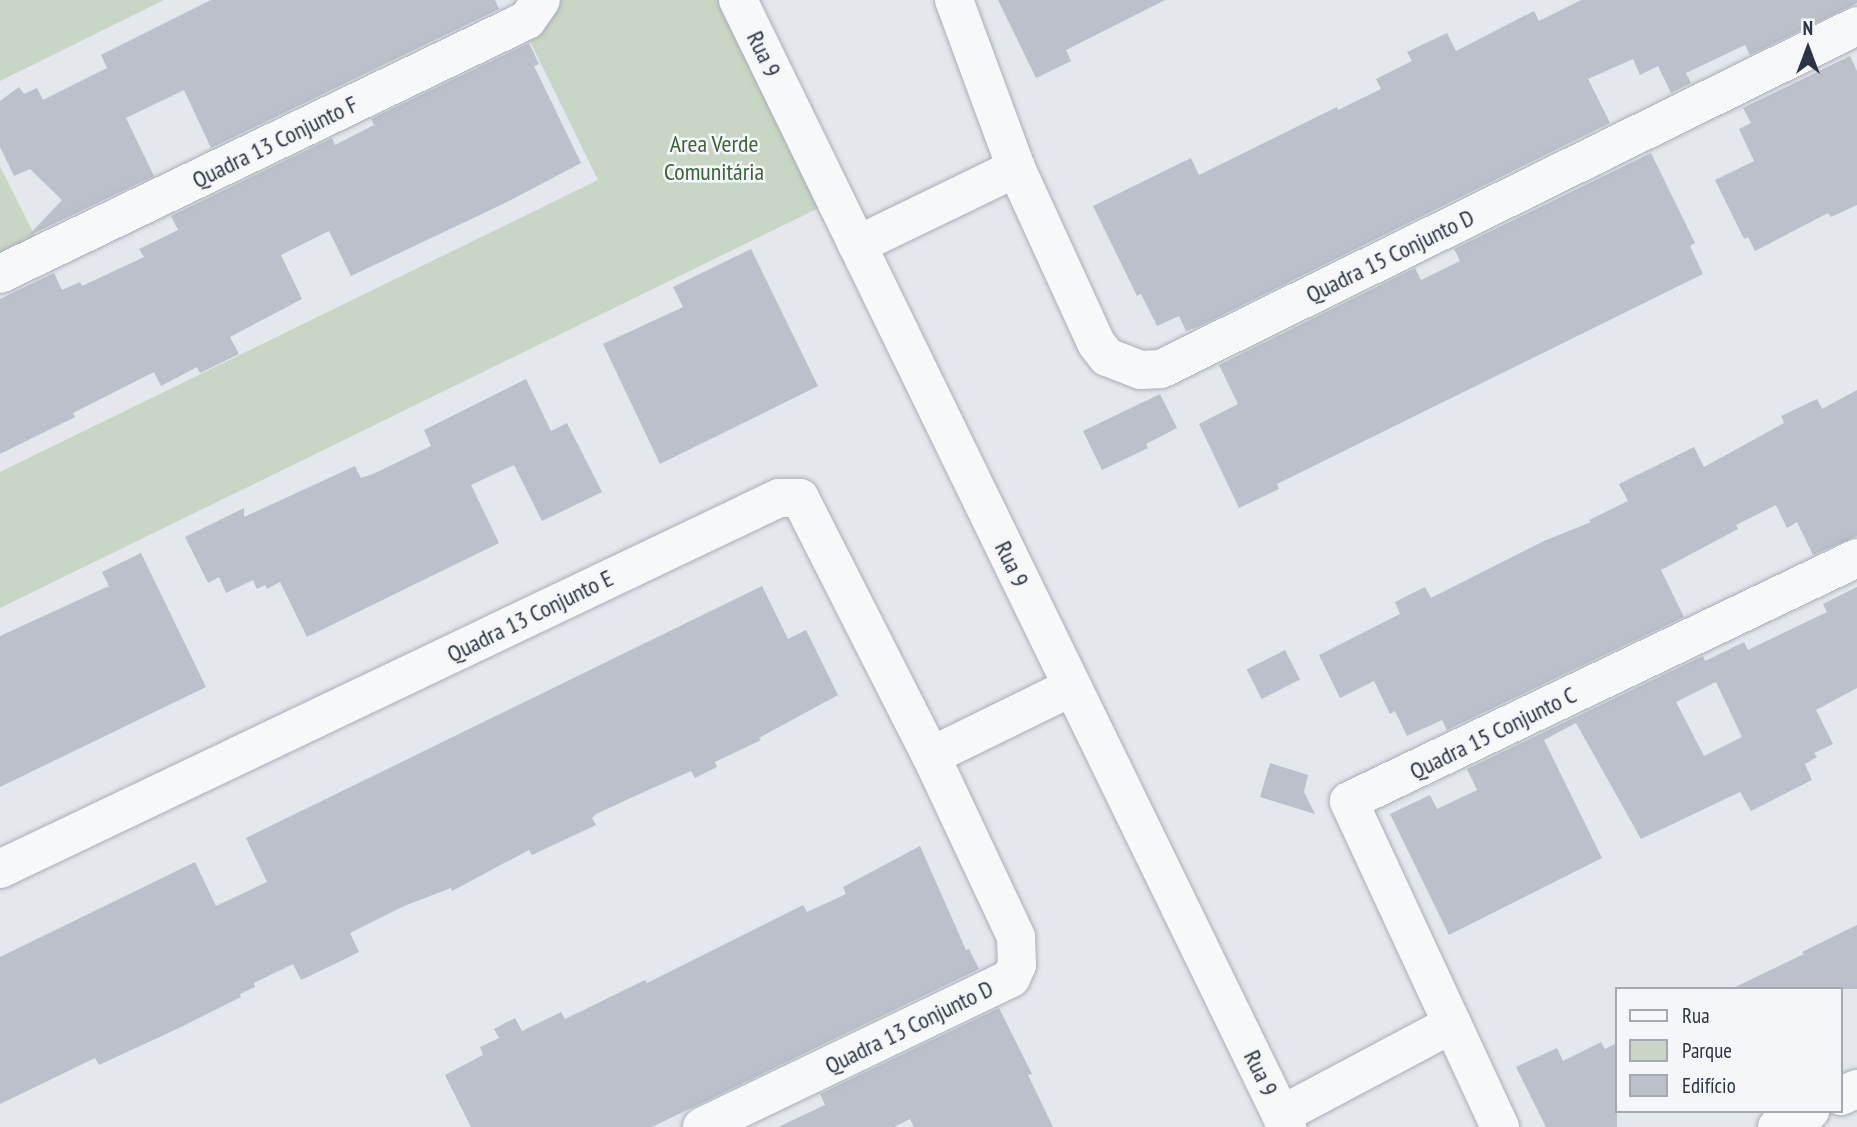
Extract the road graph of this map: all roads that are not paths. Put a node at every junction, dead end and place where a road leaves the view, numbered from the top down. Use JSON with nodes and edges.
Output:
{"nodes":[{"id":1,"x":541,"y":0,"type":"edge"},
{"id":2,"x":738,"y":0,"type":"edge"},
{"id":3,"x":954,"y":0,"type":"edge"},
{"id":4,"x":1857,"y":26,"type":"edge"},
{"id":5,"x":1016,"y":168,"type":"junction"},
{"id":6,"x":858,"y":245,"type":"junction"},
{"id":7,"x":0,"y":274,"type":"edge"},
{"id":8,"x":1857,"y":558,"type":"edge"},
{"id":9,"x":1072,"y":687,"type":"junction"},
{"id":10,"x":931,"y":756,"type":"junction"},
{"id":11,"x":0,"y":870,"type":"edge"},
{"id":12,"x":1452,"y":1024,"type":"junction"},
{"id":13,"x":1806,"y":1113,"type":"edge"},
{"id":14,"x":1284,"y":1121,"type":"edge"},
{"id":15,"x":702,"y":1127,"type":"edge"},
{"id":16,"x":1500,"y":1127,"type":"edge"},
{"id":17,"x":1777,"y":1127,"type":"edge"}],
"edges":[{"from":1,"to":7,"type":"street","name":"Quadra 13 Conjunto F"},
{"from":2,"to":6,"type":"street","name":"Rua 9"},
{"from":3,"to":5,"type":"street","name":"Quadra 15 Conjunto D"},
{"from":4,"to":5,"type":"street","name":"Quadra 15 Conjunto D"},
{"from":5,"to":6,"type":"street"},
{"from":6,"to":9,"type":"street","name":"Rua 9"},
{"from":8,"to":12,"type":"street","name":"Quadra 15 Conjunto C"},
{"from":9,"to":10,"type":"street"},
{"from":9,"to":14,"type":"street","name":"Rua 9"},
{"from":10,"to":11,"type":"street","name":"Quadra 13 Conjunto E"},
{"from":10,"to":15,"type":"street","name":"Quadra 13 Conjunto D"},
{"from":12,"to":14,"type":"street"},
{"from":12,"to":16,"type":"street"},
{"from":13,"to":17,"type":"street"}]}
